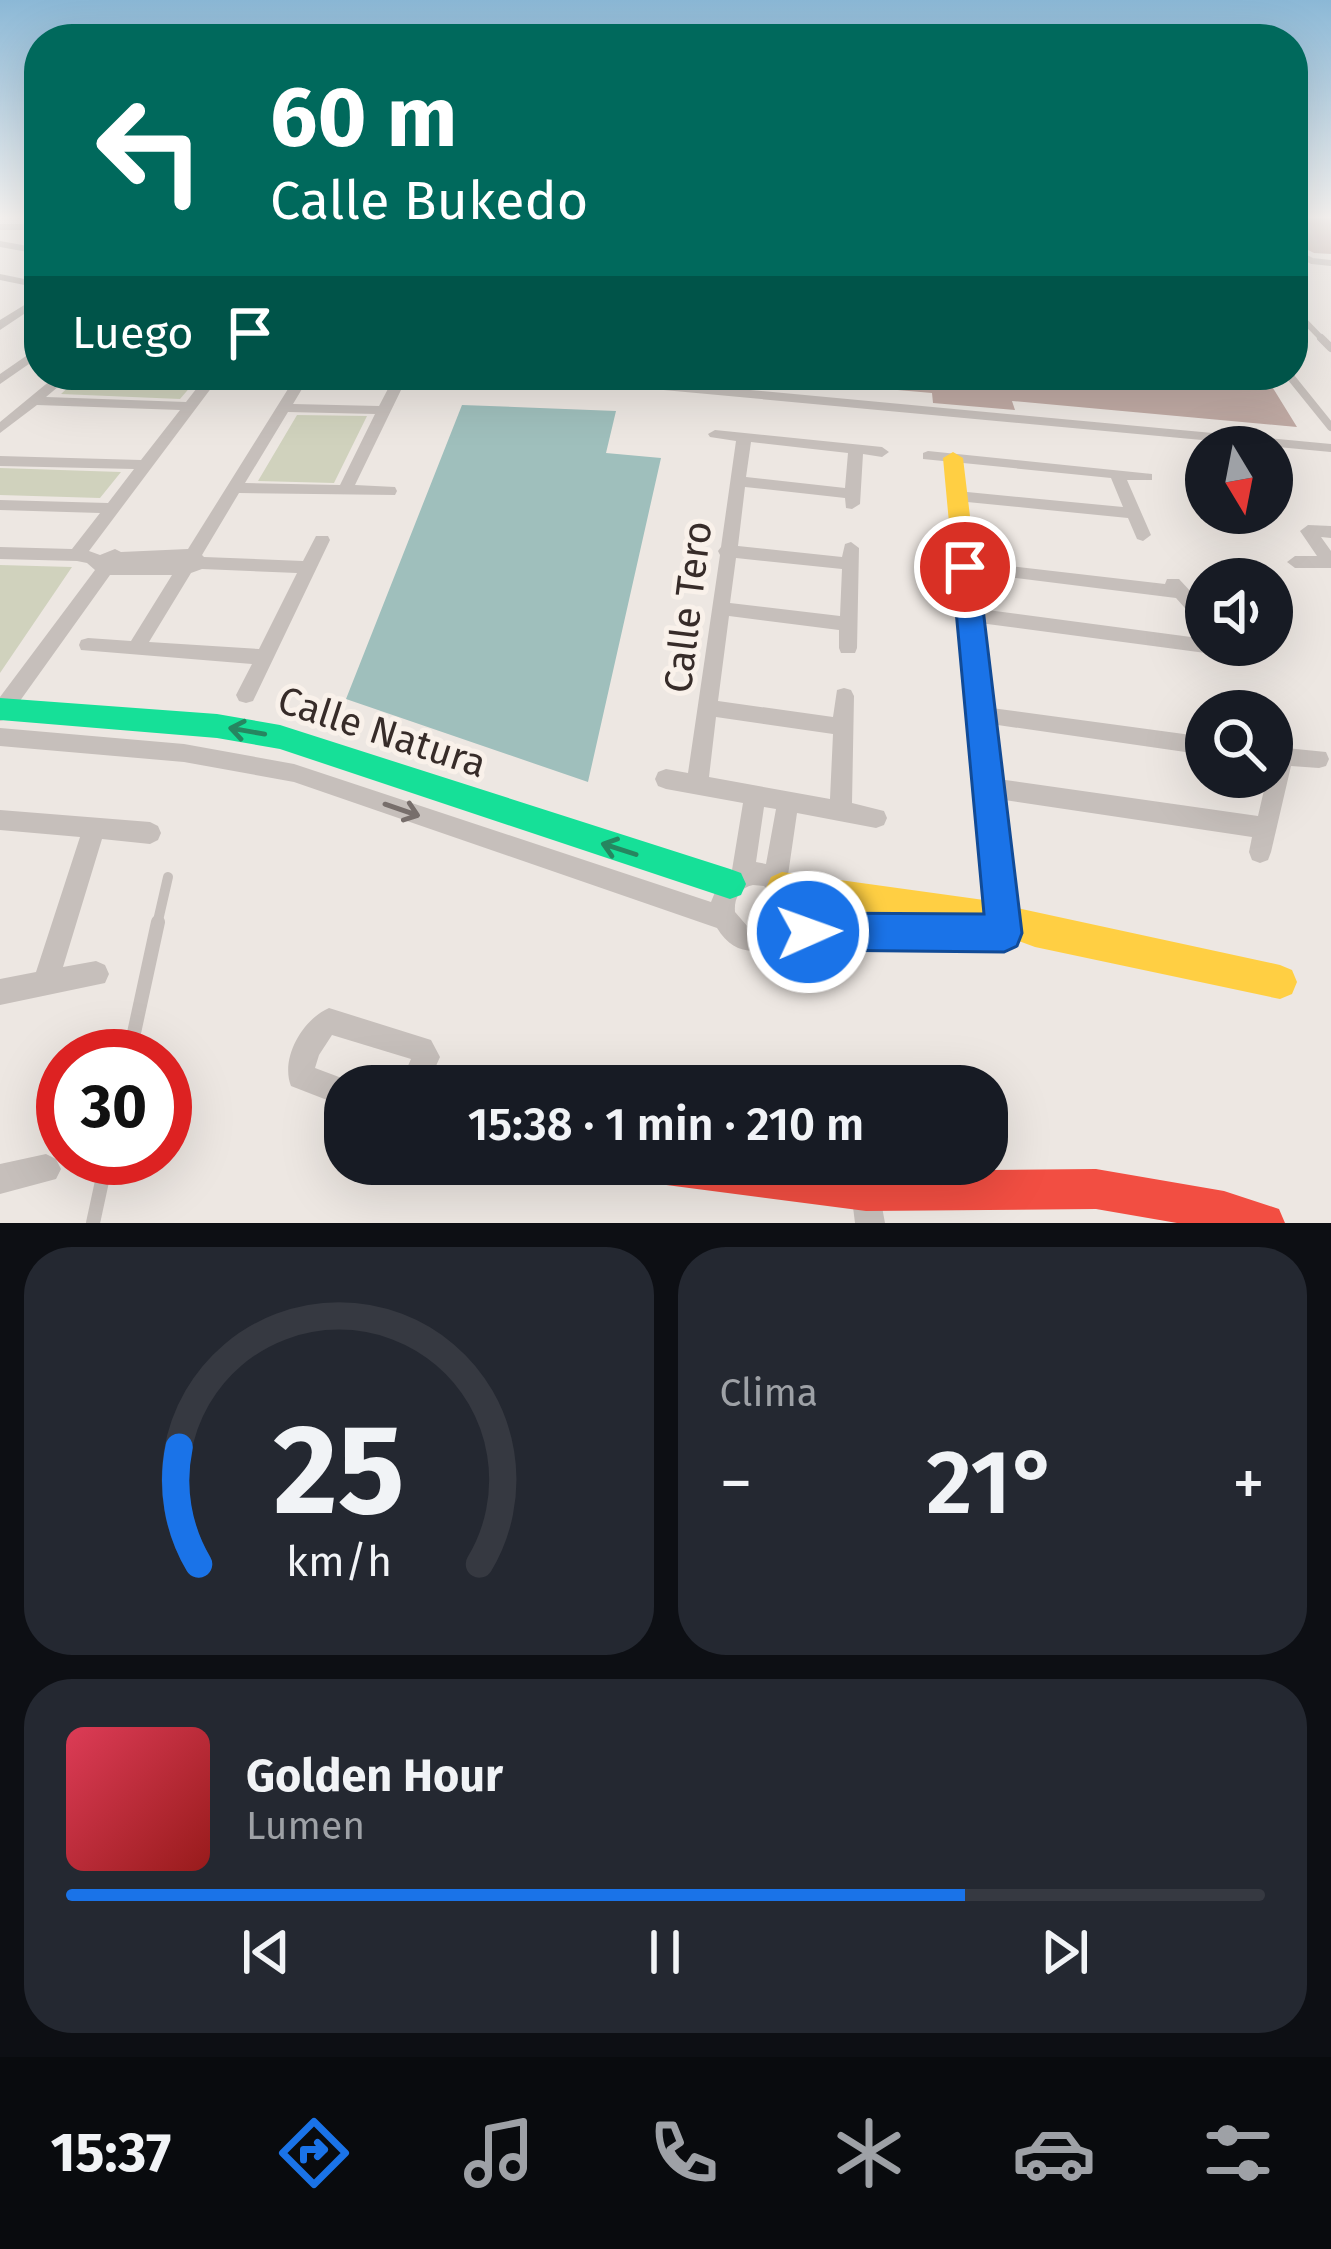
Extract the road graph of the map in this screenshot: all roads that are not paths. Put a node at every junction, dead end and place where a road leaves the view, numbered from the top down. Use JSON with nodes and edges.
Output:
{"nodes":[{"id":1,"x":1308,"y":324,"type":"edge"},
{"id":2,"x":1331,"y":348,"type":"edge"},
{"id":3,"x":46,"y":390,"type":"edge"},
{"id":4,"x":202,"y":390,"type":"edge"},
{"id":5,"x":294,"y":390,"type":"edge"},
{"id":6,"x":394,"y":390,"type":"edge"},
{"id":7,"x":707,"y":390,"type":"edge"},
{"id":8,"x":1300,"y":390,"type":"edge"},
{"id":9,"x":32,"y":401,"type":"junction"},
{"id":10,"x":190,"y":406,"type":"junction"},
{"id":11,"x":284,"y":408,"type":"junction"},
{"id":12,"x":383,"y":410,"type":"junction"},
{"id":13,"x":1331,"y":427,"type":"edge"},
{"id":14,"x":0,"y":429,"type":"edge"},
{"id":15,"x":716,"y":434,"type":"dead end"},
{"id":16,"x":744,"y":438,"type":"junction"},
{"id":17,"x":1331,"y":448,"type":"edge"},
{"id":18,"x":856,"y":449,"type":"junction"},
{"id":19,"x":882,"y":452,"type":"dead end"},
{"id":20,"x":940,"y":457,"type":"joint"},
{"id":21,"x":0,"y":461,"type":"edge"},
{"id":22,"x":145,"y":465,"type":"junction"},
{"id":23,"x":1117,"y":474,"type":"junction"},
{"id":24,"x":1147,"y":477,"type":"dead end"},
{"id":25,"x":739,"y":481,"type":"junction"},
{"id":26,"x":235,"y":488,"type":"junction"},
{"id":27,"x":345,"y":490,"type":"junction"},
{"id":28,"x":388,"y":491,"type":"dead end"},
{"id":29,"x":957,"y":496,"type":"junction"},
{"id":30,"x":0,"y":505,"type":"edge"},
{"id":31,"x":105,"y":508,"type":"junction"},
{"id":32,"x":1131,"y":513,"type":"junction"},
{"id":33,"x":1331,"y":532,"type":"edge"},
{"id":34,"x":1143,"y":535,"type":"dead end"},
{"id":35,"x":322,"y":539,"type":"dead end"},
{"id":36,"x":726,"y":551,"type":"junction"},
{"id":37,"x":0,"y":553,"type":"edge"},
{"id":38,"x":69,"y":555,"type":"junction"},
{"id":39,"x":106,"y":562,"type":"junction"},
{"id":40,"x":193,"y":562,"type":"junction"},
{"id":41,"x":1295,"y":562,"type":"dead end"},
{"id":42,"x":1330,"y":562,"type":"edge"},
{"id":43,"x":308,"y":567,"type":"junction"},
{"id":44,"x":965,"y":567,"type":"junction"},
{"id":45,"x":1185,"y":595,"type":"edge"},
{"id":46,"x":723,"y":609,"type":"junction"},
{"id":47,"x":971,"y":615,"type":"junction"},
{"id":48,"x":849,"y":624,"type":"junction"},
{"id":49,"x":1185,"y":641,"type":"edge"},
{"id":50,"x":88,"y":645,"type":"dead end"},
{"id":51,"x":136,"y":648,"type":"junction"},
{"id":52,"x":848,"y":648,"type":"dead end"},
{"id":53,"x":265,"y":657,"type":"junction"},
{"id":54,"x":246,"y":695,"type":"dead end"},
{"id":55,"x":844,"y":696,"type":"dead end"},
{"id":56,"x":709,"y":708,"type":"junction"},
{"id":57,"x":1,"y":710,"type":"edge"},
{"id":58,"x":983,"y":715,"type":"junction"},
{"id":59,"x":842,"y":727,"type":"junction"},
{"id":60,"x":0,"y":737,"type":"edge"},
{"id":61,"x":1185,"y":743,"type":"edge"},
{"id":62,"x":1293,"y":757,"type":"edge"},
{"id":63,"x":1319,"y":759,"type":"dead end"},
{"id":64,"x":666,"y":779,"type":"dead end"},
{"id":65,"x":697,"y":784,"type":"junction"},
{"id":66,"x":991,"y":788,"type":"junction"},
{"id":67,"x":754,"y":795,"type":"junction"},
{"id":68,"x":1272,"y":798,"type":"edge"},
{"id":69,"x":788,"y":802,"type":"junction"},
{"id":70,"x":841,"y":812,"type":"junction"},
{"id":71,"x":876,"y":818,"type":"dead end"},
{"id":72,"x":0,"y":820,"type":"edge"},
{"id":73,"x":94,"y":828,"type":"junction"},
{"id":74,"x":1267,"y":828,"type":"junction"},
{"id":75,"x":150,"y":833,"type":"dead end"},
{"id":76,"x":1260,"y":852,"type":"dead end"},
{"id":77,"x":168,"y":877,"type":"dead end"},
{"id":78,"x":736,"y":880,"type":"junction"},
{"id":79,"x":779,"y":884,"type":"junction"},
{"id":80,"x":726,"y":919,"type":"junction"},
{"id":81,"x":1002,"y":926,"type":"junction"},
{"id":82,"x":782,"y":930,"type":"junction"},
{"id":83,"x":1034,"y":931,"type":"joint"},
{"id":84,"x":96,"y":974,"type":"dead end"},
{"id":85,"x":1280,"y":982,"type":"dead end"},
{"id":86,"x":45,"y":984,"type":"junction"},
{"id":87,"x":0,"y":992,"type":"edge"},
{"id":88,"x":135,"y":1029,"type":"edge"},
{"id":89,"x":422,"y":1065,"type":"edge"},
{"id":90,"x":324,"y":1085,"type":"edge"},
{"id":91,"x":36,"y":1171,"type":"edge"},
{"id":92,"x":0,"y":1179,"type":"edge"},
{"id":93,"x":101,"y":1185,"type":"edge"},
{"id":94,"x":818,"y":1185,"type":"edge"},
{"id":95,"x":866,"y":1191,"type":"junction"},
{"id":96,"x":93,"y":1223,"type":"edge"},
{"id":97,"x":870,"y":1223,"type":"edge"},
{"id":98,"x":1265,"y":1223,"type":"edge"}],
"edges":[{"from":1,"to":2,"type":"lane"},
{"from":3,"to":9,"type":"street"},
{"from":4,"to":10,"type":"street"},
{"from":5,"to":11,"type":"street"},
{"from":6,"to":12,"type":"street"},
{"from":7,"to":17,"type":"lane"},
{"from":8,"to":13,"type":"lane"},
{"from":9,"to":10,"type":"street"},
{"from":9,"to":14,"type":"street"},
{"from":10,"to":22,"type":"street"},
{"from":11,"to":12,"type":"street"},
{"from":11,"to":26,"type":"street"},
{"from":12,"to":27,"type":"street"},
{"from":15,"to":16,"type":"street"},
{"from":16,"to":18,"type":"street"},
{"from":16,"to":25,"type":"street","name":"Calle Tero"},
{"from":18,"to":19,"type":"street"},
{"from":18,"to":25,"type":"street"},
{"from":20,"to":23,"type":"street"},
{"from":20,"to":29,"type":"street"},
{"from":21,"to":22,"type":"street"},
{"from":22,"to":31,"type":"street"},
{"from":23,"to":24,"type":"street"},
{"from":23,"to":32,"type":"street"},
{"from":25,"to":36,"type":"street","name":"Calle Tero"},
{"from":26,"to":27,"type":"street"},
{"from":26,"to":40,"type":"street"},
{"from":27,"to":28,"type":"street"},
{"from":29,"to":32,"type":"street"},
{"from":29,"to":44,"type":"street"},
{"from":30,"to":31,"type":"street"},
{"from":31,"to":38,"type":"street"},
{"from":32,"to":34,"type":"street"},
{"from":33,"to":42,"type":"street"},
{"from":35,"to":43,"type":"street"},
{"from":36,"to":46,"type":"street","name":"Calle Tero"},
{"from":36,"to":48,"type":"street"},
{"from":37,"to":38,"type":"street"},
{"from":38,"to":39,"type":"street"},
{"from":39,"to":40,"type":"street"},
{"from":39,"to":57,"type":"street"},
{"from":40,"to":43,"type":"street"},
{"from":40,"to":51,"type":"street"},
{"from":41,"to":42,"type":"street"},
{"from":43,"to":53,"type":"street"},
{"from":44,"to":45,"type":"street"},
{"from":44,"to":47,"type":"street"},
{"from":46,"to":48,"type":"street"},
{"from":46,"to":56,"type":"street","name":"Calle Tero"},
{"from":47,"to":49,"type":"street"},
{"from":47,"to":58,"type":"street"},
{"from":48,"to":52,"type":"street"},
{"from":50,"to":51,"type":"street"},
{"from":51,"to":53,"type":"street"},
{"from":53,"to":54,"type":"street"},
{"from":55,"to":59,"type":"street"},
{"from":56,"to":59,"type":"street"},
{"from":56,"to":65,"type":"street","name":"Calle Tero"},
{"from":78,"to":57,"type":"street","name":"Calle Natura","one_way":true},
{"from":58,"to":61,"type":"street"},
{"from":58,"to":66,"type":"street"},
{"from":59,"to":70,"type":"street"},
{"from":60,"to":80,"type":"street","name":"Calle Natura","one_way":true},
{"from":62,"to":63,"type":"street"},
{"from":64,"to":65,"type":"street"},
{"from":65,"to":67,"type":"street"},
{"from":66,"to":74,"type":"street"},
{"from":66,"to":81,"type":"street"},
{"from":67,"to":69,"type":"street"},
{"from":67,"to":78,"type":"street"},
{"from":68,"to":74,"type":"street"},
{"from":69,"to":70,"type":"street"},
{"from":69,"to":79,"type":"street"},
{"from":70,"to":71,"type":"street"},
{"from":72,"to":73,"type":"street"},
{"from":73,"to":75,"type":"street"},
{"from":73,"to":86,"type":"street"},
{"from":74,"to":76,"type":"street"},
{"from":77,"to":88,"type":"lane"},
{"from":78,"to":79,"type":"street"},
{"from":78,"to":80,"type":"street"},
{"from":79,"to":81,"type":"street"},
{"from":79,"to":82,"type":"street"},
{"from":80,"to":82,"type":"street"},
{"from":81,"to":82,"type":"street"},
{"from":81,"to":83,"type":"street"},
{"from":83,"to":85,"type":"street"},
{"from":84,"to":86,"type":"street"},
{"from":86,"to":87,"type":"street"},
{"from":89,"to":90,"type":"street"},
{"from":91,"to":92,"type":"street"},
{"from":93,"to":96,"type":"lane"},
{"from":94,"to":95,"type":"street"},
{"from":95,"to":97,"type":"street"},
{"from":95,"to":98,"type":"street"}]}
